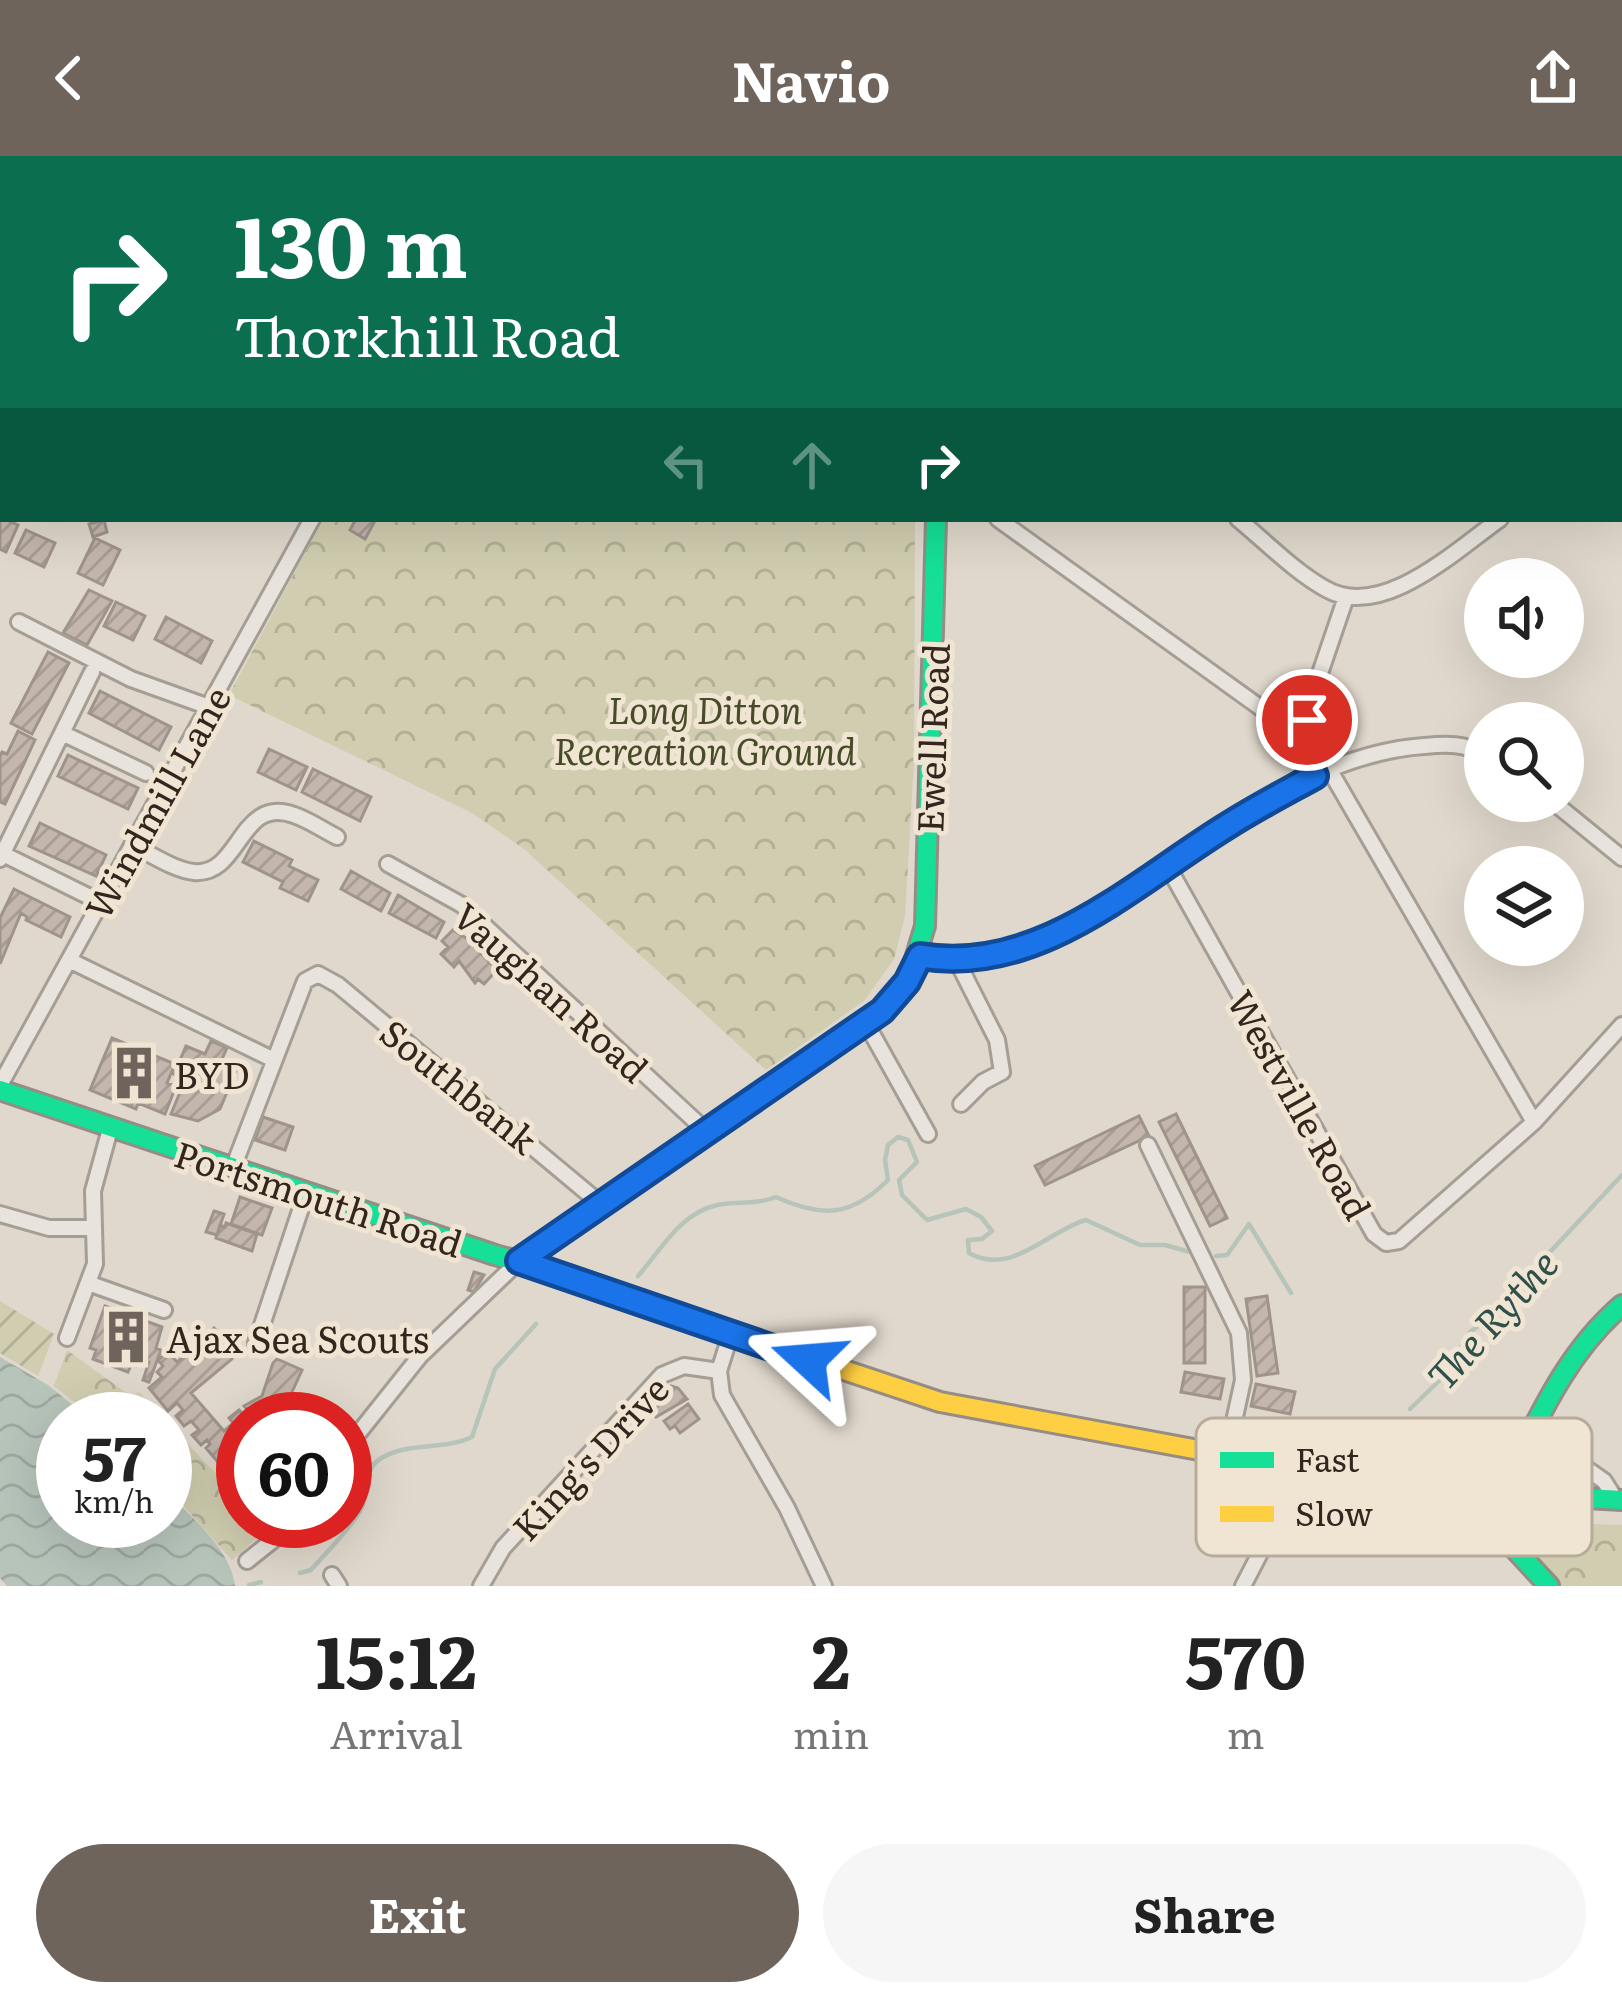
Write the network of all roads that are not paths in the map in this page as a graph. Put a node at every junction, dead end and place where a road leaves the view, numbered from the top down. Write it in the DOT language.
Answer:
graph roads {
  1 [pos="310,522"];
  2 [pos="936,522"];
  3 [pos="1002,522"];
  4 [pos="1242,522"];
  5 [pos="1496,522"];
  6 [pos="1346,597"];
  7 [pos="19,622"];
  8 [pos="92,672"];
  9 [pos="208,707"];
  10 [pos="64,734"];
  11 [pos="1298,738"];
  12 [pos="1464,746"];
  13 [pos="1322,772"];
  14 [pos="146,773"];
  15 [pos="1578,822"];
  16 [pos="337,837"];
  17 [pos="132,845"];
  18 [pos="1,857"];
  19 [pos="1622,858"];
  20 [pos="388,863"];
  21 [pos="1167,865"];
  22 [pos="100,902"];
  23 [pos="920,956"];
  24 [pos="956,959"];
  25 [pos="69,960"];
  26 [pos="866,1023"];
  27 [pos="1622,1025"];
  28 [pos="274,1060"];
  29 [pos="0,1088"];
  30 [pos="961,1104"];
  31 [pos="1534,1122"];
  32 [pos="110,1129"];
  33 [pos="706,1131"];
  34 [pos="928,1134"];
  35 [pos="1148,1145"];
  36 [pos="233,1168"];
  37 [pos="306,1193"];
  38 [pos="602,1205"];
  39 [pos="0,1214"];
  40 [pos="92,1228"];
  41 [pos="519,1261"];
  42 [pos="88,1283"];
  43 [pos="1622,1305"];
  44 [pos="164,1310"];
  45 [pos="731,1333"];
  46 [pos="67,1338"];
  47 [pos="256,1343"];
  48 [pos="719,1371"];
  49 [pos="372,1417"];
  50 [pos="1235,1418"];
  51 [pos="1541,1418"];
  52 [pos="1196,1451"];
  53 [pos="1592,1473"];
  54 [pos="1619,1500"];
  55 [pos="263,1548"];
  56 [pos="1259,1556"];
  57 [pos="1523,1556"];
  58 [pos="247,1561"];
  59 [pos="481,1586"];
  60 [pos="824,1586"];
  61 [pos="1243,1586"];
  62 [pos="1549,1586"];
  1 -- 9 [label="street, Windmill Lane"];
  2 -- 23 [label="main road, Ewell Road"];
  3 -- 11 [label="street"];
  4 -- 6 [label="street"];
  5 -- 6 [label="street"];
  6 -- 11 [label="street"];
  7 -- 9 [label="street"];
  8 -- 10 [label="street"];
  9 -- 17 [label="street, Windmill Lane"];
  10 -- 14 [label="street"];
  10 -- 18 [label="street"];
  11 -- 13 [label="street"];
  12 -- 13 [label="street"];
  13 -- 21 [label="street"];
  13 -- 31 [label="street"];
  15 -- 19 [label="street"];
  16 -- 17 [label="street"];
  17 -- 22 [label="street, Windmill Lane"];
  18 -- 22 [label="street"];
  20 -- 33 [label="street, Vaughan Road"];
  21 -- 24 [label="street"];
  21 -- 31 [label="street, Westville Road"];
  22 -- 25 [label="street, Windmill Lane"];
  23 -- 24 [label="street"];
  23 -- 26 [label="main road"];
  24 -- 30 [label="street"];
  25 -- 28 [label="street"];
  25 -- 29 [label="street, Windmill Lane"];
  26 -- 33 [label="main road"];
  26 -- 34 [label="street"];
  27 -- 31 [label="street, Westville Road"];
  28 -- 36 [label="street"];
  28 -- 38 [label="street, Southbank"];
  29 -- 32 [label="main road, Portsmouth Road"];
  32 -- 36 [label="main road, Portsmouth Road"];
  32 -- 40 [label="street"];
  33 -- 38 [label="main road"];
  35 -- 50 [label="street"];
  36 -- 37 [label="main road, Portsmouth Road"];
  37 -- 41 [label="main road, Portsmouth Road"];
  37 -- 47 [label="street"];
  38 -- 41 [label="main road"];
  39 -- 40 [label="street"];
  40 -- 42 [label="street"];
  41 -- 45 [label="main road, Portsmouth Road"];
  41 -- 49 [label="street"];
  42 -- 44 [label="street"];
  42 -- 46 [label="street"];
  43 -- 51 [label="main road"];
  45 -- 48 [label="street"];
  45 -- 52 [label="main road, Portsmouth Road"];
  48 -- 59 [label="street, King's Drive"];
  48 -- 60 [label="street"];
  53 -- 54 [label="street"];
  55 -- 58 [label="street"];
  56 -- 61 [label="street"];
  57 -- 62 [label="main road"];
}
